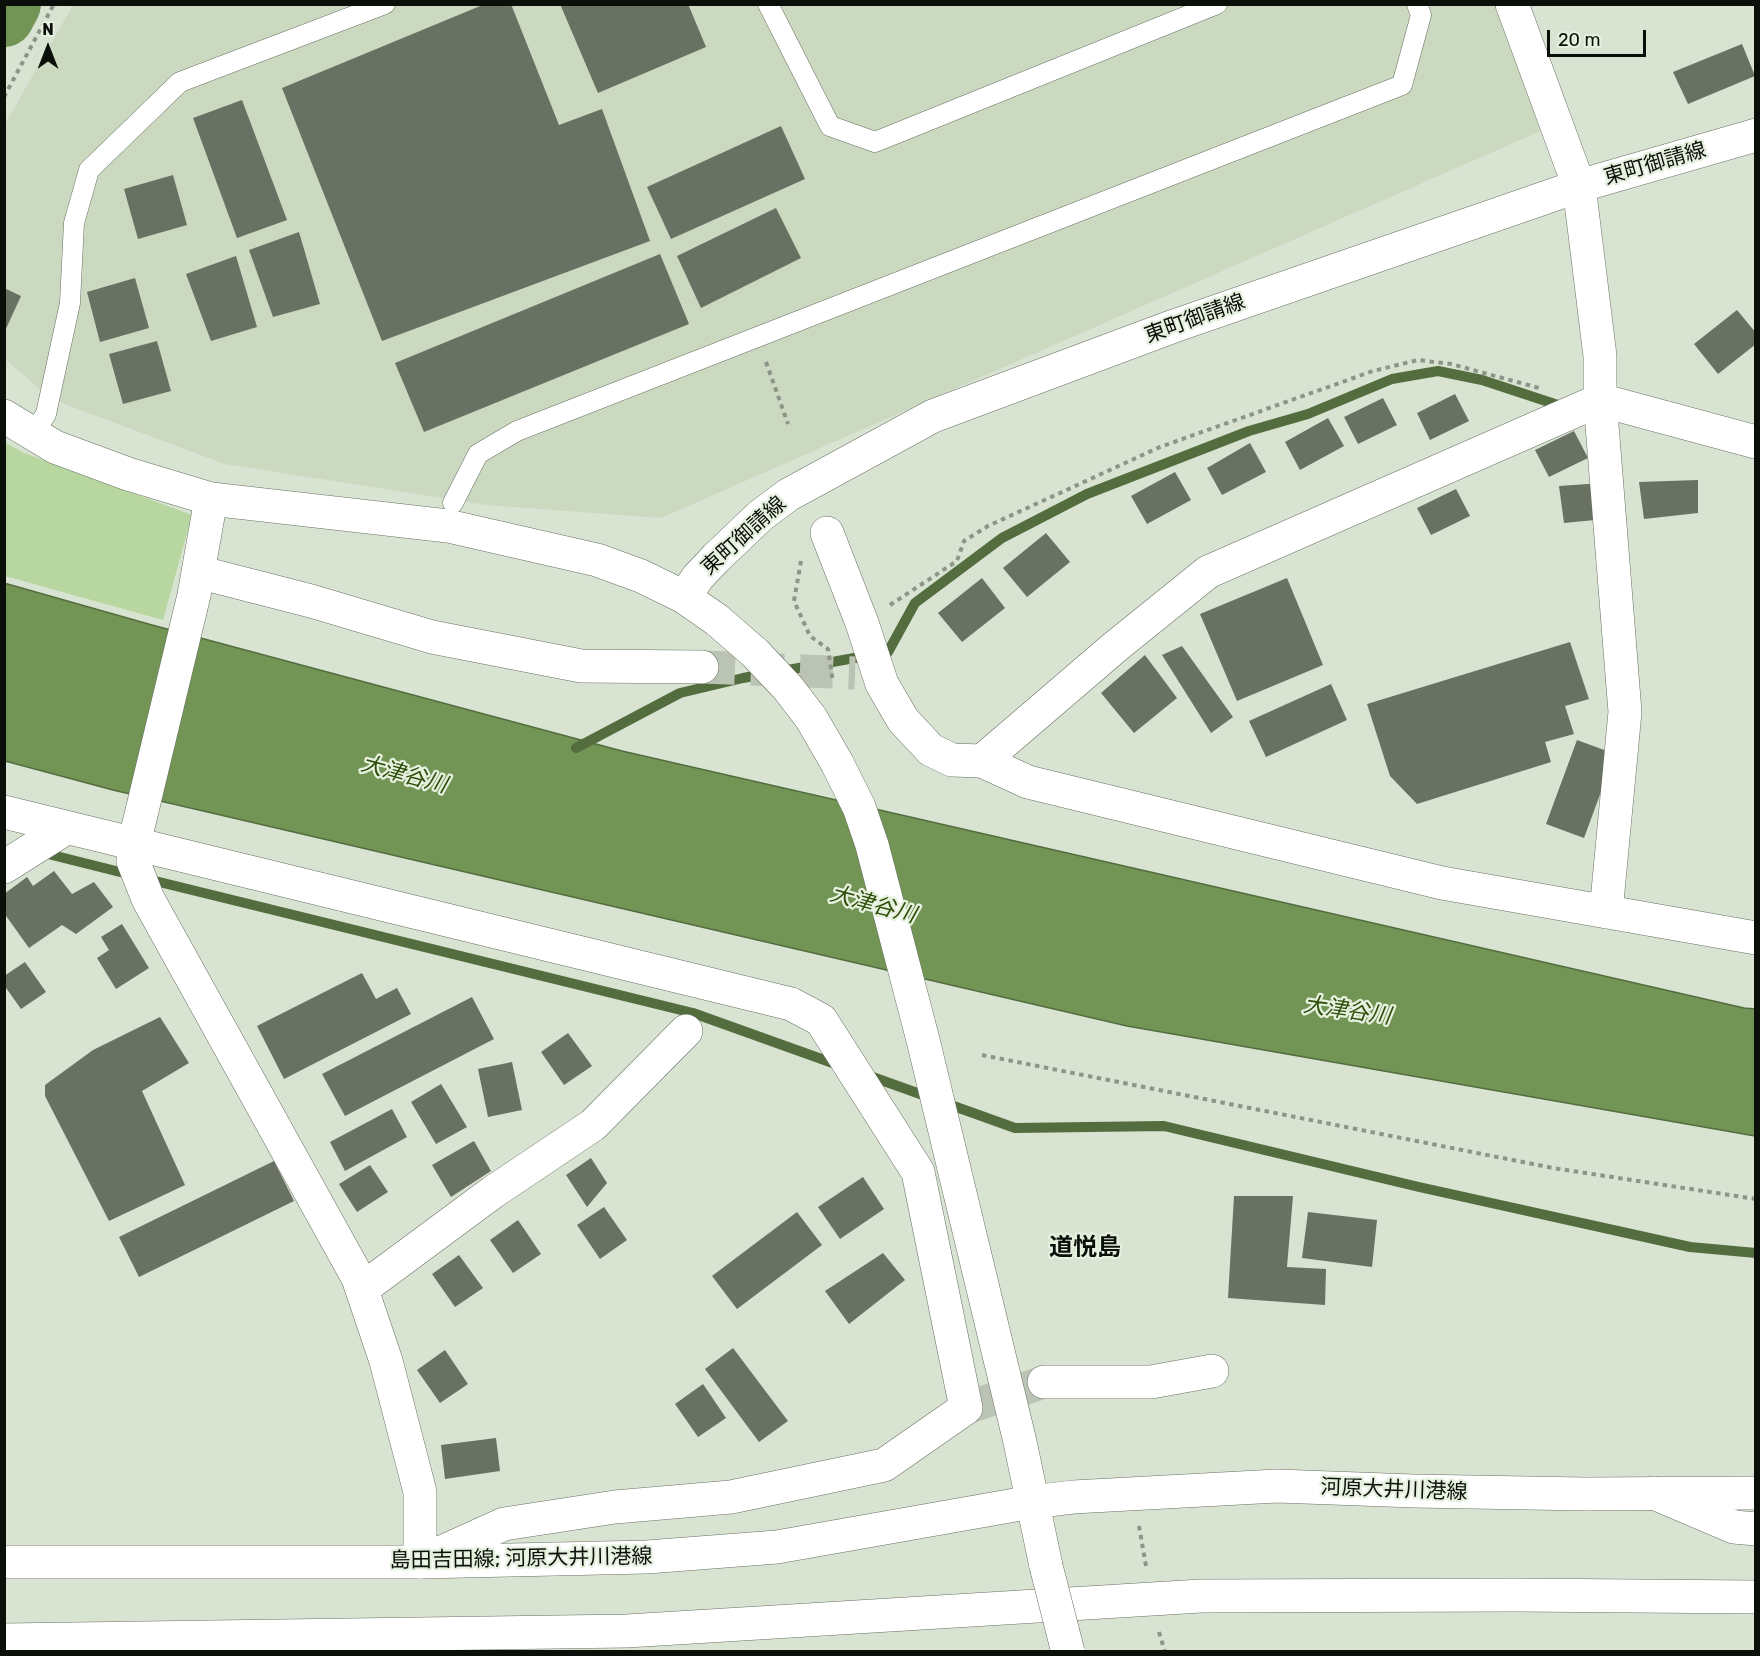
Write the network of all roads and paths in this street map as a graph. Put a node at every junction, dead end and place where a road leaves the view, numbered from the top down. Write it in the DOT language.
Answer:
graph roads {
  1 [pos="54,4"];
  2 [pos="385,4"];
  3 [pos="768,4"];
  4 [pos="1217,4"];
  5 [pos="1417,4"];
  6 [pos="1512,4"];
  7 [pos="4,98"];
  8 [pos="1755,135"];
  9 [pos="1580,186"];
  10 [pos="757,338"];
  11 [pos="1549,390"];
  12 [pos="1600,400"];
  13 [pos="4,416"];
  14 [pos="788,424"];
  15 [pos="33,434"];
  16 [pos="1755,442"];
  17 [pos="211,499"];
  18 [pos="453,504"];
  19 [pos="827,533"];
  20 [pos="196,584"];
  21 [pos="684,597"];
  22 [pos="862,623"];
  23 [pos="702,667"];
  24 [pos="982,761"];
  25 [pos="4,813"];
  26 [pos="66,828"];
  27 [pos="134,844"];
  28 [pos="4,867"];
  29 [pos="1606,912"];
  30 [pos="1755,938"];
  31 [pos="686,1031"];
  32 [pos="982,1055"];
  33 [pos="1755,1199"];
  34 [pos="362,1289"];
  35 [pos="1212,1371"];
  36 [pos="1044,1382"];
  37 [pos="1654,1493"];
  38 [pos="1755,1493"];
  39 [pos="1032,1502"];
  40 [pos="1755,1529"];
  41 [pos="4,1562"];
  42 [pos="420,1562"];
  43 [pos="1755,1597"];
  44 [pos="687,1639"];
  45 [pos="4,1640"];
  46 [pos="1068,1652"];
  1 -- 7 [label="path"];
  2 -- 15 [label="lane"];
  3 -- 4 [label="lane"];
  5 -- 10 [label="lane"];
  6 -- 9 [label="street"];
  8 -- 9 [label="street, 東町御請線"];
  9 -- 12 [label="street"];
  9 -- 21 [label="street, 東町御請線"];
  10 -- 14 [label="path"];
  10 -- 18 [label="lane"];
  11 -- 22 [label="path"];
  12 -- 16 [label="street"];
  12 -- 24 [label="street"];
  12 -- 29 [label="street"];
  13 -- 15 [label="street"];
  15 -- 17 [label="street"];
  17 -- 20 [label="street"];
  17 -- 21 [label="street"];
  19 -- 22 [label="street"];
  20 -- 23 [label="street"];
  20 -- 27 [label="street"];
  21 -- 39 [label="street"];
  22 -- 24 [label="street"];
  24 -- 29 [label="street"];
  25 -- 26 [label="street"];
  26 -- 27 [label="street"];
  26 -- 28 [label="street"];
  27 -- 34 [label="street"];
  27 -- 42 [label="street"];
  29 -- 30 [label="street"];
  31 -- 34 [label="street"];
  32 -- 33 [label="path"];
  34 -- 42 [label="street"];
  35 -- 36 [label="street"];
  37 -- 38 [label="street, 河原大井川港線"];
  37 -- 39 [label="street, 河原大井川港線"];
  37 -- 40 [label="street"];
  39 -- 42 [label="street, 島田吉田線; 河原大井川港線"];
  39 -- 46 [label="street, bridge"];
  41 -- 42 [label="street, 島田吉田線; 河原大井川港線"];
  43 -- 44 [label="street"];
  44 -- 45 [label="street"];
}
